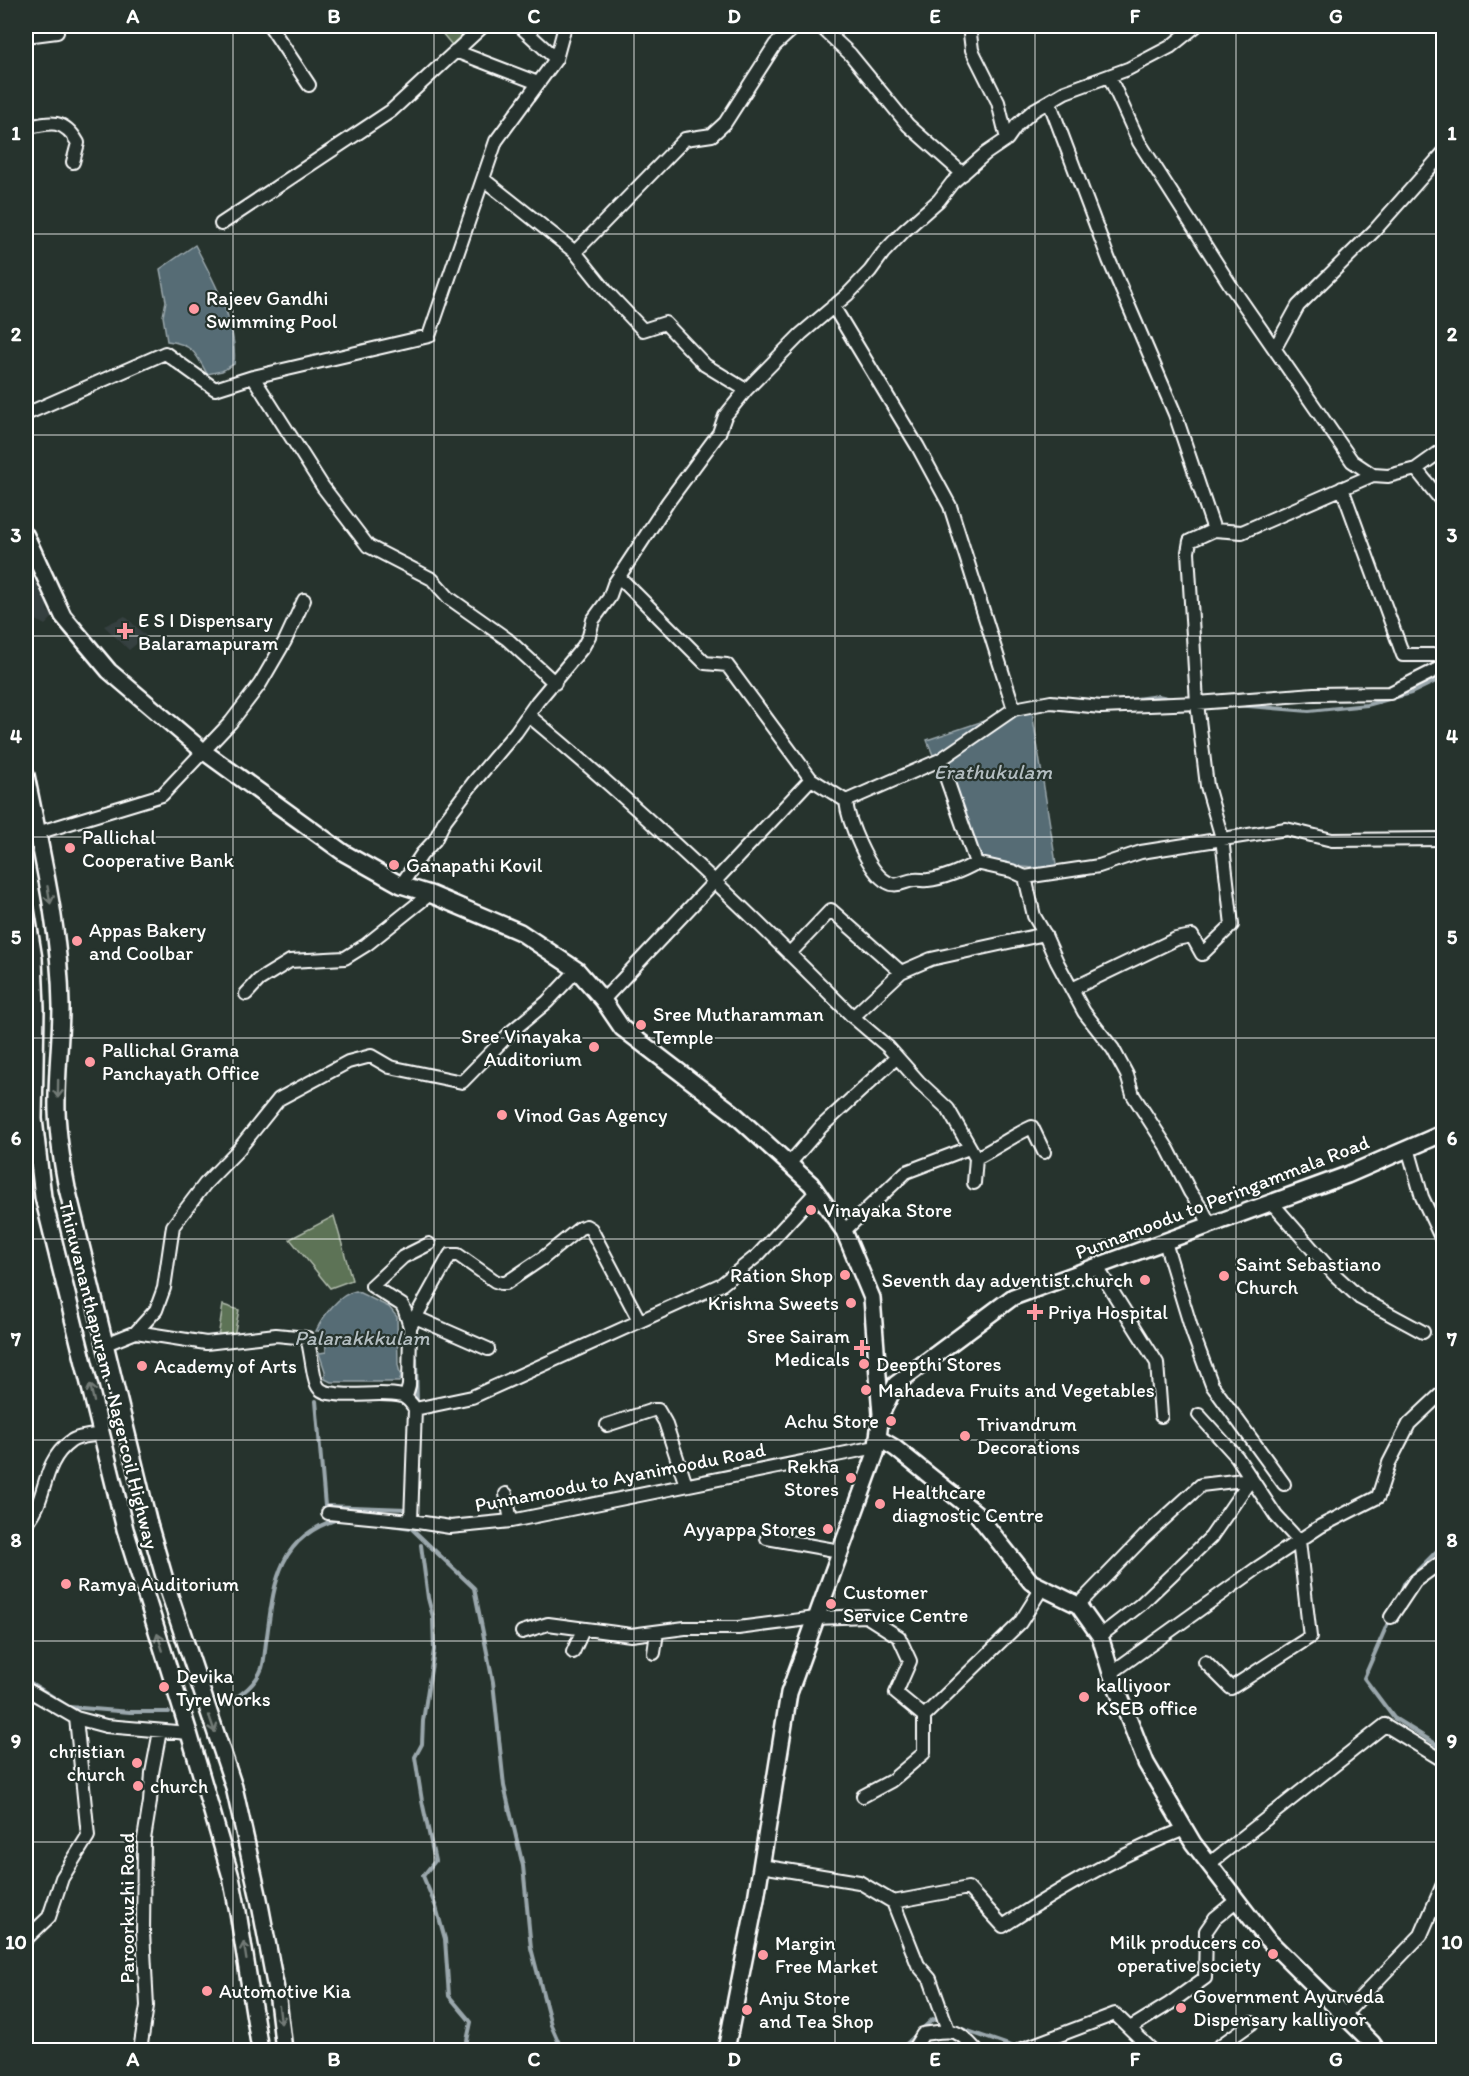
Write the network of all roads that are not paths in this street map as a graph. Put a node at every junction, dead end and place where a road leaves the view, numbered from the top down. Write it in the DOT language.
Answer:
graph roads {
  1 [pos="56,26"];
  2 [pos="270,26"];
  3 [pos="483,26"];
  4 [pos="520,26"];
  5 [pos="565,26"];
  6 [pos="796,26"];
  7 [pos="820,26"];
  8 [pos="969,26"];
  9 [pos="1196,26"];
  10 [pos="26,36"];
  11 [pos="455,51"];
  12 [pos="556,59"];
  13 [pos="1109,76"];
  14 [pos="538,83"];
  15 [pos="309,85"];
  16 [pos="1049,101"];
  17 [pos="26,128"];
  18 [pos="1007,139"];
  19 [pos="1443,152"];
  20 [pos="73,162"];
  21 [pos="963,174"];
  22 [pos="483,179"];
  23 [pos="221,224"];
  24 [pos="575,252"];
  25 [pos="833,306"];
  26 [pos="1275,348"];
  27 [pos="253,377"];
  28 [pos="746,390"];
  29 [pos="26,414"];
  30 [pos="1443,449"];
  31 [pos="1416,469"];
  32 [pos="1373,475"];
  33 [pos="1342,488"];
  34 [pos="1443,504"];
  35 [pos="1214,530"];
  36 [pos="26,536"];
  37 [pos="619,578"];
  38 [pos="304,600"];
  39 [pos="1443,655"];
  40 [pos="1443,666"];
  41 [pos="555,683"];
  42 [pos="1197,703"];
  43 [pos="1014,709"];
  44 [pos="528,715"];
  45 [pos="203,751"];
  46 [pos="940,760"];
  47 [pos="26,776"];
  48 [pos="811,779"];
  49 [pos="846,801"];
  50 [pos="37,833"];
  51 [pos="1222,838"];
  52 [pos="1443,839"];
  53 [pos="976,863"];
  54 [pos="1025,877"];
  55 [pos="713,882"];
  56 [pos="401,885"];
  57 [pos="430,894"];
  58 [pos="26,909"];
  59 [pos="1045,934"];
  60 [pos="789,954"];
  61 [pos="577,970"];
  62 [pos="901,972"];
  63 [pos="1072,988"];
  64 [pos="246,994"];
  65 [pos="603,1000"];
  66 [pos="853,1017"];
  67 [pos="897,1057"];
  68 [pos="1443,1133"];
  69 [pos="1408,1148"];
  70 [pos="1044,1152"];
  71 [pos="973,1153"];
  72 [pos="789,1164"];
  73 [pos="974,1184"];
  74 [pos="816,1192"];
  75 [pos="1272,1203"];
  76 [pos="1210,1225"];
  77 [pos="844,1231"];
  78 [pos="1166,1242"];
  79 [pos="429,1244"];
  80 [pos="1443,1244"];
  81 [pos="1097,1267"];
  82 [pos="639,1320"];
  83 [pos="413,1322"];
  84 [pos="136,1332"];
  85 [pos="1423,1332"];
  86 [pos="106,1344"];
  87 [pos="488,1349"];
  88 [pos="1443,1391"];
  89 [pos="403,1396"];
  90 [pos="418,1408"];
  91 [pos="881,1414"];
  92 [pos="1199,1414"];
  93 [pos="1161,1416"];
  94 [pos="607,1425"];
  95 [pos="101,1434"];
  96 [pos="877,1442"];
  97 [pos="1251,1479"];
  98 [pos="1284,1484"];
  99 [pos="687,1485"];
  100 [pos="506,1494"];
  101 [pos="328,1512"];
  102 [pos="411,1521"];
  103 [pos="511,1521"];
  104 [pos="26,1523"];
  105 [pos="767,1538"];
  106 [pos="1299,1541"];
  107 [pos="840,1551"];
  108 [pos="1443,1560"];
  109 [pos="1042,1588"];
  110 [pos="1078,1605"];
  111 [pos="1391,1617"];
  112 [pos="816,1618"];
  113 [pos="583,1630"];
  114 [pos="522,1632"];
  115 [pos="657,1632"];
  116 [pos="1100,1636"];
  117 [pos="573,1652"];
  118 [pos="654,1653"];
  119 [pos="1205,1662"];
  120 [pos="1111,1673"];
  121 [pos="26,1689"];
  122 [pos="924,1716"];
  123 [pos="76,1718"];
  124 [pos="160,1731"];
  125 [pos="189,1733"];
  126 [pos="1443,1761"];
  127 [pos="862,1796"];
  128 [pos="1185,1829"];
  129 [pos="1209,1864"];
  130 [pos="761,1866"];
  131 [pos="1443,1882"];
  132 [pos="1237,1900"];
  133 [pos="893,1902"];
  134 [pos="26,1939"];
  135 [pos="1344,2015"];
  136 [pos="1252,2023"];
  137 [pos="1130,2028"];
  138 [pos="947,2030"];
  139 [pos="140,2050"];
  140 [pos="260,2050"];
  141 [pos="284,2050"];
  142 [pos="726,2050"];
  143 [pos="913,2050"];
  144 [pos="976,2050"];
  145 [pos="1021,2050"];
  146 [pos="1152,2050"];
  147 [pos="1214,2050"];
  148 [pos="1377,2050"];
  1 -- 10 [label="street"];
  2 -- 15 [label="street"];
  3 -- 11 [label="street"];
  4 -- 12 [label="street"];
  5 -- 12 [label="street"];
  6 -- 24 [label="street"];
  7 -- 21 [label="street"];
  8 -- 18 [label="street"];
  9 -- 13 [label="street"];
  11 -- 14 [label="street"];
  11 -- 23 [label="street"];
  12 -- 14 [label="street"];
  13 -- 16 [label="street"];
  13 -- 26 [label="street"];
  14 -- 22 [label="street"];
  16 -- 18 [label="street"];
  16 -- 35 [label="street"];
  17 -- 20 [label="street"];
  18 -- 21 [label="street"];
  19 -- 26 [label="street"];
  21 -- 25 [label="street"];
  22 -- 24 [label="street"];
  22 -- 27 [label="street"];
  24 -- 28 [label="street"];
  25 -- 28 [label="street"];
  25 -- 43 [label="street"];
  26 -- 32 [label="street"];
  27 -- 29 [label="street"];
  27 -- 41 [label="street"];
  28 -- 37 [label="street"];
  30 -- 31 [label="street"];
  31 -- 32 [label="street"];
  31 -- 34 [label="street"];
  32 -- 33 [label="street"];
  33 -- 35 [label="street"];
  33 -- 39 [label="street"];
  35 -- 42 [label="street"];
  36 -- 45 [label="main road"];
  37 -- 41 [label="street"];
  37 -- 48 [label="street"];
  38 -- 45 [label="street"];
  40 -- 42 [label="street"];
  41 -- 44 [label="street"];
  42 -- 43 [label="street"];
  42 -- 51 [label="street"];
  43 -- 46 [label="street"];
  44 -- 55 [label="street"];
  44 -- 56 [label="street"];
  45 -- 50 [label="street"];
  45 -- 56 [label="main road"];
  46 -- 49 [label="street"];
  46 -- 53 [label="street"];
  47 -- 50 [label="main road, Thiruvananthapuram - Nagercoil Highway"];
  48 -- 49 [label="street"];
  48 -- 55 [label="street"];
  49 -- 53 [label="street"];
  50 -- 86 [label="main road, Thiruvananthapuram - Nagercoil Highway, one-way"];
  51 -- 52 [label="street"];
  51 -- 54 [label="street"];
  51 -- 63 [label="street"];
  53 -- 54 [label="street"];
  54 -- 59 [label="street"];
  55 -- 60 [label="street"];
  55 -- 65 [label="street"];
  56 -- 57 [label="main road"];
  57 -- 61 [label="main road"];
  57 -- 64 [label="street"];
  95 -- 58 [label="main road, Thiruvananthapuram - Nagercoil Highway, one-way"];
  59 -- 62 [label="street"];
  59 -- 63 [label="street"];
  60 -- 62 [label="street"];
  60 -- 66 [label="street"];
  61 -- 65 [label="main road"];
  61 -- 84 [label="street"];
  62 -- 66 [label="street"];
  63 -- 76 [label="street"];
  65 -- 72 [label="main road"];
  66 -- 67 [label="street"];
  67 -- 71 [label="street"];
  67 -- 72 [label="street"];
  68 -- 69 [label="main road, Punnamoodu to Peringammala Road"];
  69 -- 75 [label="main road, Punnamoodu to Peringammala Road"];
  69 -- 80 [label="street"];
  70 -- 71 [label="street"];
  71 -- 73 [label="street"];
  71 -- 77 [label="street"];
  72 -- 74 [label="main road"];
  74 -- 77 [label="main road"];
  74 -- 82 [label="street"];
  75 -- 76 [label="main road, Punnamoodu to Peringammala Road"];
  75 -- 85 [label="street"];
  76 -- 78 [label="main road, Punnamoodu to Peringammala Road"];
  77 -- 91 [label="main road"];
  78 -- 81 [label="main road, Punnamoodu to Peringammala Road"];
  78 -- 98 [label="street"];
  79 -- 83 [label="street"];
  81 -- 91 [label="main road, Punnamoodu to Peringammala Road"];
  81 -- 93 [label="street"];
  82 -- 83 [label="street"];
  82 -- 90 [label="street"];
  83 -- 87 [label="street"];
  83 -- 89 [label="street"];
  84 -- 86 [label="street"];
  84 -- 89 [label="street"];
  86 -- 141 [label="main road, Thiruvananthapuram - Nagercoil Highway, one-way"];
  88 -- 106 [label="street"];
  89 -- 90 [label="street"];
  90 -- 102 [label="street"];
  91 -- 96 [label="main road"];
  92 -- 97 [label="street"];
  94 -- 99 [label="street"];
  95 -- 104 [label="street"];
  125 -- 95 [label="main road, Thiruvananthapuram - Nagercoil Highway, one-way"];
  96 -- 99 [label="street, Punnamoodu to Ayanimoodu Road"];
  96 -- 107 [label="main road"];
  96 -- 109 [label="main road"];
  97 -- 106 [label="street"];
  97 -- 110 [label="street"];
  97 -- 116 [label="street"];
  99 -- 103 [label="street, Punnamoodu to Ayanimoodu Road"];
  100 -- 103 [label="street"];
  101 -- 102 [label="street, Punnamoodu to Ayanimoodu Road"];
  102 -- 103 [label="street, Punnamoodu to Ayanimoodu Road"];
  105 -- 107 [label="street"];
  106 -- 119 [label="street"];
  106 -- 120 [label="street"];
  107 -- 112 [label="main road"];
  108 -- 111 [label="street"];
  109 -- 110 [label="main road"];
  109 -- 122 [label="street"];
  110 -- 116 [label="main road"];
  112 -- 115 [label="street"];
  112 -- 122 [label="street"];
  112 -- 130 [label="main road"];
  113 -- 114 [label="street"];
  113 -- 115 [label="street"];
  113 -- 117 [label="street"];
  115 -- 118 [label="street"];
  116 -- 120 [label="main road"];
  120 -- 128 [label="main road"];
  121 -- 123 [label="street"];
  122 -- 127 [label="street"];
  123 -- 124 [label="street"];
  123 -- 134 [label="street"];
  124 -- 125 [label="street"];
  124 -- 139 [label="street, Paroorkuzhi Road"];
  140 -- 125 [label="main road, Thiruvananthapuram - Nagercoil Highway, one-way"];
  126 -- 129 [label="street"];
  128 -- 129 [label="main road"];
  128 -- 133 [label="street"];
  129 -- 132 [label="main road"];
  130 -- 133 [label="street"];
  130 -- 142 [label="main road"];
  131 -- 135 [label="street"];
  132 -- 135 [label="main road"];
  132 -- 137 [label="street"];
  133 -- 138 [label="street"];
  135 -- 148 [label="main road"];
  136 -- 147 [label="street"];
  137 -- 145 [label="street"];
  137 -- 146 [label="street"];
  138 -- 143 [label="street"];
  138 -- 144 [label="street"];
}
